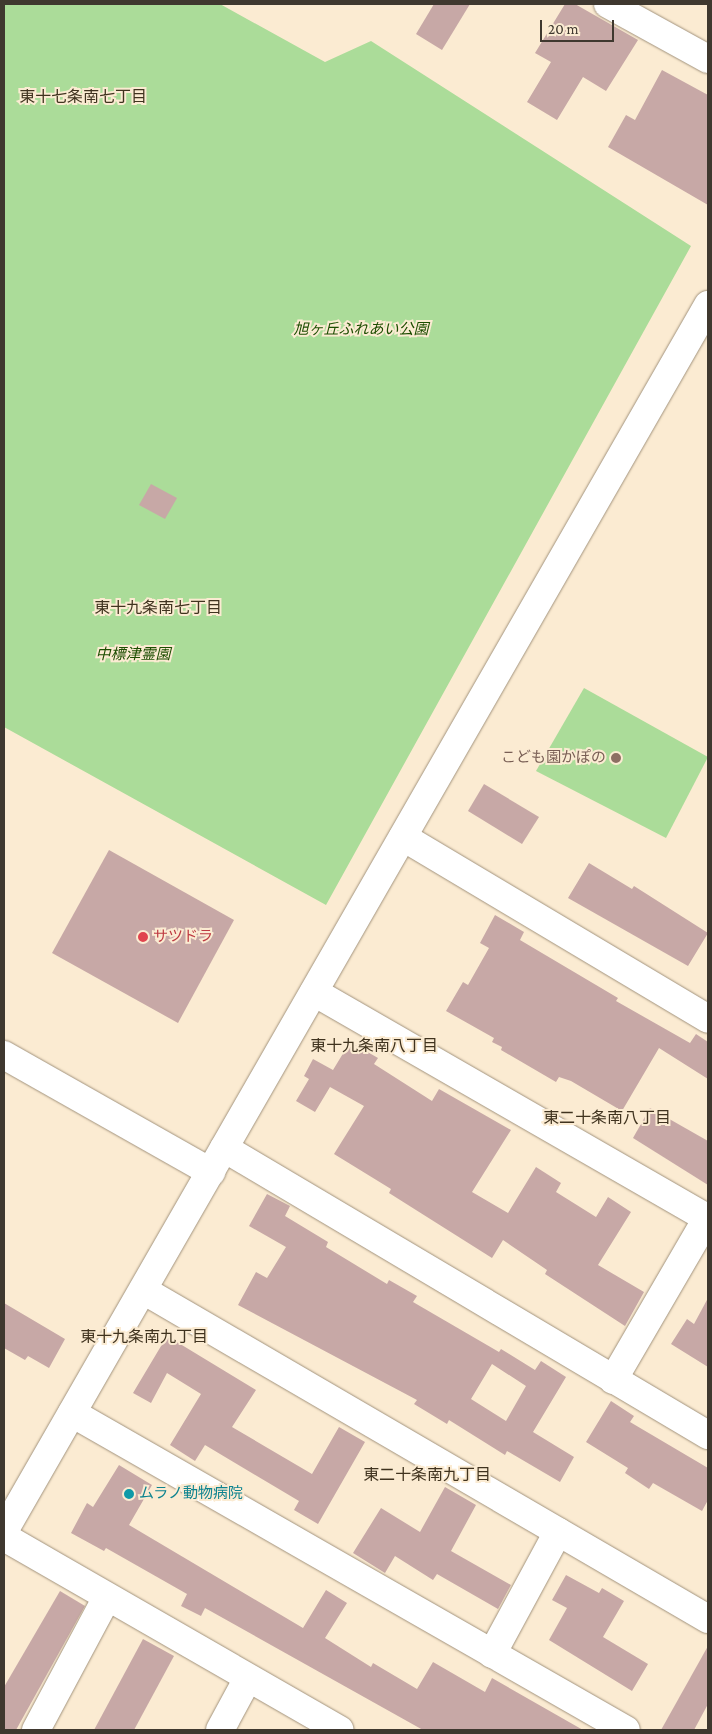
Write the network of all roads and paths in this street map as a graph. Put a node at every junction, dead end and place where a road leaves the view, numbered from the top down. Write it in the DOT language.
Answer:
graph roads {
  1 [pos="608,4"];
  2 [pos="708,59"];
  3 [pos="708,305"];
  4 [pos="403,837"];
  5 [pos="314,992"];
  6 [pos="708,1019"];
  7 [pos="4,1055"];
  8 [pos="224,1148"];
  9 [pos="211,1172"];
  10 [pos="708,1218"];
  11 [pos="143,1290"];
  12 [pos="613,1380"];
  13 [pos="72,1413"];
  14 [pos="708,1435"];
  15 [pos="4,1531"];
  16 [pos="558,1532"];
  17 [pos="4,1537"];
  18 [pos="107,1597"];
  19 [pos="708,1619"];
  20 [pos="492,1654"];
  21 [pos="248,1678"];
  22 [pos="36,1730"];
  23 [pos="220,1730"];
  24 [pos="339,1730"];
  25 [pos="626,1730"];
  1 -- 2 [label="street"];
  3 -- 4 [label="street"];
  4 -- 5 [label="street"];
  4 -- 6 [label="street"];
  5 -- 8 [label="street"];
  5 -- 10 [label="street"];
  7 -- 9 [label="street"];
  8 -- 9 [label="street"];
  8 -- 12 [label="street"];
  9 -- 11 [label="street"];
  10 -- 12 [label="street"];
  11 -- 13 [label="street"];
  11 -- 16 [label="street"];
  12 -- 14 [label="street"];
  13 -- 15 [label="street"];
  13 -- 20 [label="street"];
  16 -- 19 [label="street"];
  16 -- 20 [label="street"];
  17 -- 18 [label="street"];
  18 -- 21 [label="street"];
  18 -- 22 [label="street"];
  20 -- 25 [label="street"];
  21 -- 23 [label="street"];
  21 -- 24 [label="street"];
}
